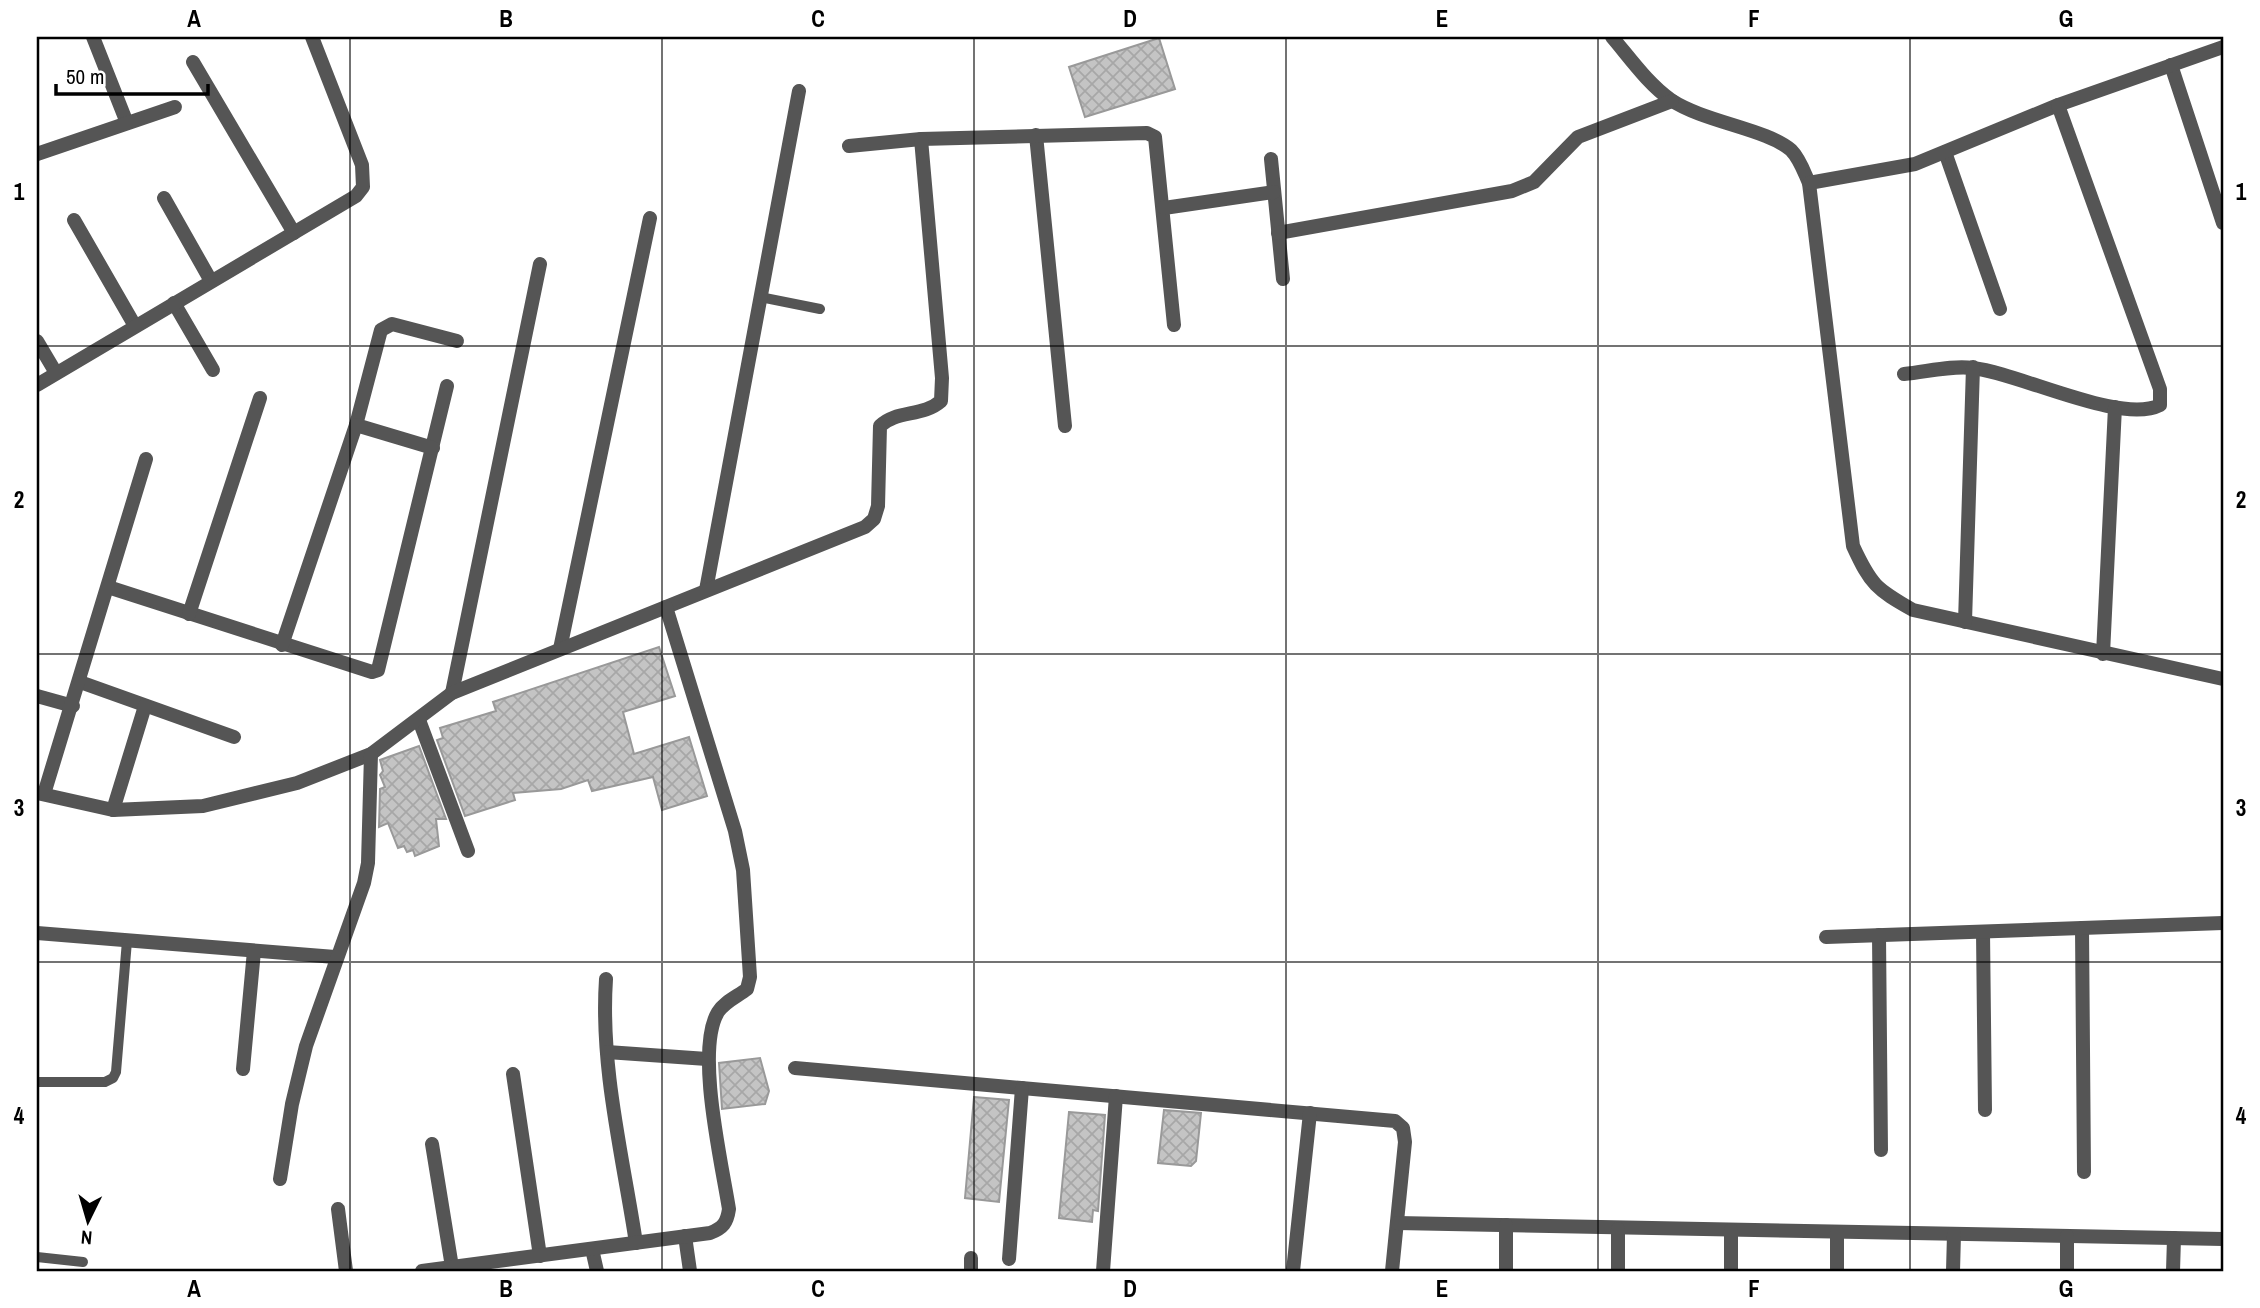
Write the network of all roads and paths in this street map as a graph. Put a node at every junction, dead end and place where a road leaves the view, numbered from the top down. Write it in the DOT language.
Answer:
graph roads {
  1 [pos="93,37"];
  2 [pos="312,37"];
  3 [pos="1612,37"];
  4 [pos="2223,47"];
  5 [pos="193,62"];
  6 [pos="2171,65"];
  7 [pos="799,91"];
  8 [pos="1672,101"];
  9 [pos="2058,106"];
  10 [pos="174,107"];
  11 [pos="127,123"];
  12 [pos="1036,135"];
  13 [pos="921,139"];
  14 [pos="849,146"];
  15 [pos="1945,152"];
  16 [pos="37,154"];
  17 [pos="1271,159"];
  18 [pos="1808,183"];
  19 [pos="1274,192"];
  20 [pos="164,198"];
  21 [pos="1164,208"];
  22 [pos="650,218"];
  23 [pos="74,220"];
  24 [pos="2223,223"];
  25 [pos="294,233"];
  26 [pos="1278,233"];
  27 [pos="540,264"];
  28 [pos="1283,279"];
  29 [pos="211,281"];
  30 [pos="760,297"];
  31 [pos="174,303"];
  32 [pos="820,309"];
  33 [pos="2000,309"];
  34 [pos="1174,325"];
  35 [pos="135,326"];
  36 [pos="37,341"];
  37 [pos="457,341"];
  38 [pos="1973,368"];
  39 [pos="213,370"];
  40 [pos="56,373"];
  41 [pos="1904,374"];
  42 [pos="37,384"];
  43 [pos="447,386"];
  44 [pos="260,398"];
  45 [pos="2115,407"];
  46 [pos="356,425"];
  47 [pos="1065,426"];
  48 [pos="433,448"];
  49 [pos="146,459"];
  50 [pos="108,587"];
  51 [pos="706,590"];
  52 [pos="666,607"];
  53 [pos="189,614"];
  54 [pos="1965,622"];
  55 [pos="282,645"];
  56 [pos="560,649"];
  57 [pos="2104,654"];
  58 [pos="2223,680"];
  59 [pos="80,682"];
  60 [pos="452,693"];
  61 [pos="37,696"];
  62 [pos="73,706"];
  63 [pos="145,706"];
  64 [pos="419,720"];
  65 [pos="233,737"];
  66 [pos="372,754"];
  67 [pos="41,794"];
  68 [pos="113,810"];
  69 [pos="468,851"];
  70 [pos="2223,923"];
  71 [pos="2082,928"];
  72 [pos="1983,932"];
  73 [pos="37,933"];
  74 [pos="1879,935"];
  75 [pos="1826,937"];
  76 [pos="127,941"];
  77 [pos="254,951"];
  78 [pos="335,957"];
  79 [pos="606,979"];
  80 [pos="607,1052"];
  81 [pos="707,1059"];
  82 [pos="795,1068"];
  83 [pos="243,1069"];
  84 [pos="513,1074"];
  85 [pos="37,1082"];
  86 [pos="1022,1088"];
  87 [pos="1116,1096"];
  88 [pos="1985,1110"];
  89 [pos="1310,1113"];
  90 [pos="432,1144"];
  91 [pos="1881,1150"];
  92 [pos="2084,1172"];
  93 [pos="280,1179"];
  94 [pos="338,1209"];
  95 [pos="1397,1223"];
  96 [pos="1506,1226"];
  97 [pos="1618,1229"];
  98 [pos="1731,1230"];
  99 [pos="1837,1232"];
  100 [pos="1954,1234"];
  101 [pos="2067,1236"];
  102 [pos="685,1237"];
  103 [pos="2174,1238"];
  104 [pos="2223,1239"];
  105 [pos="636,1243"];
  106 [pos="593,1249"];
  107 [pos="540,1256"];
  108 [pos="37,1257"];
  109 [pos="1009,1259"];
  110 [pos="83,1262"];
  111 [pos="452,1267"];
  112 [pos="346,1271"];
  113 [pos="422,1271"];
  114 [pos="597,1271"];
  115 [pos="690,1271"];
  116 [pos="1103,1271"];
  117 [pos="1293,1271"];
  118 [pos="1392,1271"];
  119 [pos="1506,1271"];
  120 [pos="1618,1271"];
  121 [pos="1731,1271"];
  122 [pos="1837,1271"];
  123 [pos="1953,1271"];
  124 [pos="2067,1271"];
  125 [pos="2174,1271"];
  1 -- 11 [label="street"];
  2 -- 25 [label="street"];
  3 -- 8 [label="street"];
  4 -- 6 [label="street"];
  5 -- 25 [label="street"];
  6 -- 9 [label="street"];
  6 -- 24 [label="street"];
  7 -- 30 [label="street"];
  8 -- 18 [label="street"];
  8 -- 26 [label="street"];
  9 -- 15 [label="street"];
  9 -- 45 [label="street"];
  10 -- 11 [label="street"];
  11 -- 16 [label="street"];
  12 -- 13 [label="street"];
  12 -- 21 [label="street"];
  12 -- 47 [label="street"];
  13 -- 14 [label="street"];
  13 -- 51 [label="street"];
  15 -- 18 [label="street"];
  15 -- 33 [label="street"];
  17 -- 19 [label="street"];
  18 -- 54 [label="street"];
  19 -- 21 [label="street"];
  19 -- 26 [label="street"];
  20 -- 29 [label="street"];
  21 -- 34 [label="street"];
  22 -- 56 [label="street"];
  23 -- 35 [label="street"];
  25 -- 29 [label="street"];
  26 -- 28 [label="street"];
  27 -- 60 [label="street"];
  29 -- 31 [label="street"];
  30 -- 32 [label="lane"];
  30 -- 51 [label="street"];
  31 -- 35 [label="street"];
  31 -- 39 [label="street"];
  35 -- 40 [label="street"];
  36 -- 40 [label="street"];
  37 -- 46 [label="street"];
  38 -- 41 [label="street"];
  38 -- 45 [label="street"];
  38 -- 54 [label="street"];
  40 -- 42 [label="street"];
  43 -- 48 [label="street"];
  44 -- 53 [label="street"];
  45 -- 57 [label="street"];
  46 -- 48 [label="street"];
  46 -- 55 [label="street"];
  48 -- 55 [label="street"];
  49 -- 50 [label="street"];
  50 -- 53 [label="street"];
  50 -- 59 [label="street"];
  51 -- 52 [label="street"];
  52 -- 56 [label="street"];
  52 -- 81 [label="street"];
  53 -- 55 [label="street"];
  54 -- 57 [label="street"];
  56 -- 60 [label="street"];
  57 -- 58 [label="street"];
  59 -- 62 [label="street"];
  59 -- 63 [label="street"];
  60 -- 64 [label="street"];
  61 -- 62 [label="street"];
  62 -- 67 [label="street"];
  63 -- 65 [label="street"];
  63 -- 68 [label="street"];
  64 -- 66 [label="street"];
  64 -- 69 [label="street"];
  66 -- 68 [label="street"];
  66 -- 78 [label="street"];
  67 -- 68 [label="street"];
  70 -- 71 [label="street"];
  71 -- 72 [label="street"];
  71 -- 92 [label="street"];
  72 -- 74 [label="street"];
  72 -- 88 [label="street"];
  73 -- 76 [label="street"];
  74 -- 75 [label="street"];
  74 -- 91 [label="street"];
  76 -- 77 [label="street"];
  76 -- 85 [label="lane"];
  77 -- 78 [label="street"];
  77 -- 83 [label="street"];
  78 -- 93 [label="street"];
  79 -- 80 [label="street"];
  80 -- 81 [label="street"];
  80 -- 105 [label="street"];
  81 -- 102 [label="street"];
  82 -- 86 [label="street"];
  84 -- 107 [label="street"];
  86 -- 87 [label="street"];
  86 -- 109 [label="street"];
  87 -- 89 [label="street"];
  87 -- 116 [label="street"];
  89 -- 95 [label="street"];
  89 -- 117 [label="street"];
  90 -- 111 [label="street"];
  94 -- 112 [label="street"];
  95 -- 96 [label="street"];
  95 -- 118 [label="street"];
  96 -- 97 [label="street"];
  96 -- 119 [label="street"];
  97 -- 98 [label="street"];
  97 -- 120 [label="street"];
  98 -- 99 [label="street"];
  98 -- 121 [label="street"];
  99 -- 100 [label="street"];
  99 -- 122 [label="street"];
  100 -- 101 [label="street"];
  100 -- 123 [label="street"];
  101 -- 103 [label="street"];
  101 -- 124 [label="street"];
  102 -- 105 [label="street"];
  102 -- 115 [label="street"];
  103 -- 104 [label="street"];
  103 -- 125 [label="street"];
  105 -- 106 [label="street"];
  106 -- 107 [label="street"];
  106 -- 114 [label="street"];
  107 -- 111 [label="street"];
  108 -- 110 [label="lane"];
  111 -- 113 [label="street"];
}
